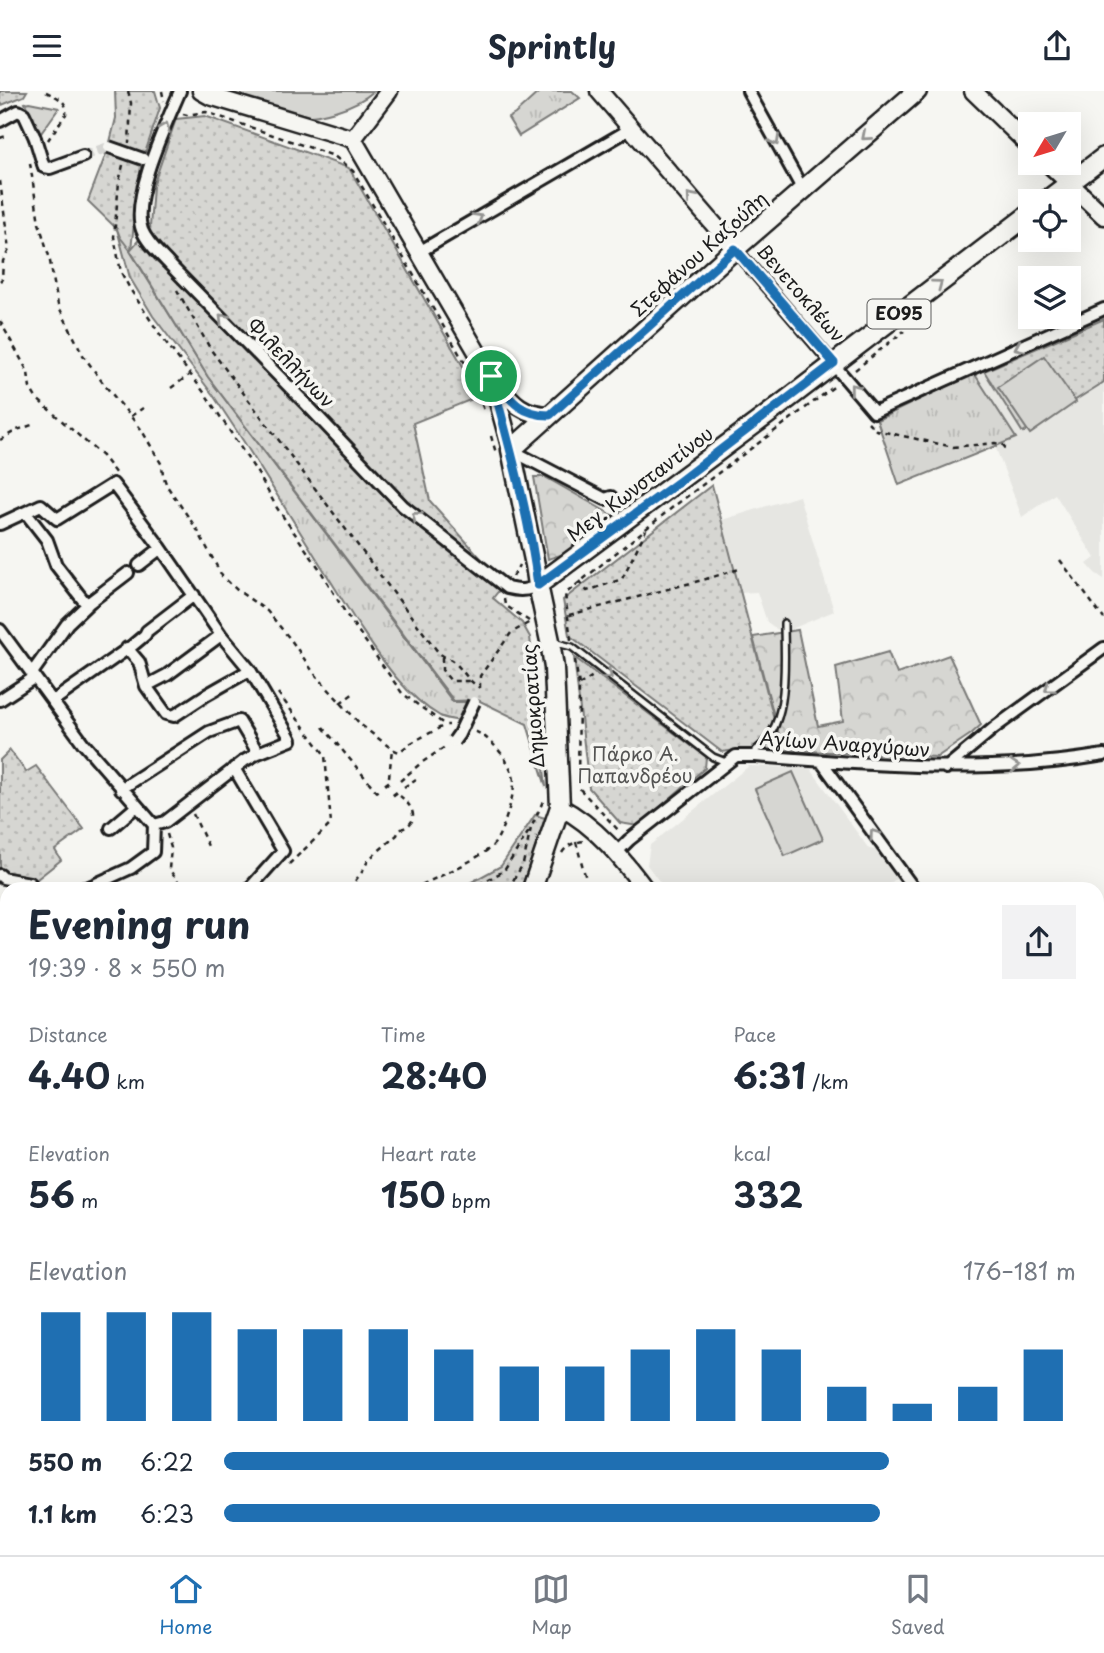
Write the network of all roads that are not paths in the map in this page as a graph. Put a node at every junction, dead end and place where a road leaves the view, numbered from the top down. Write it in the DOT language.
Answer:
graph roads {
  1 [pos="180,91"];
  2 [pos="201,91"];
  3 [pos="389,91"];
  4 [pos="599,91"];
  5 [pos="748,91"];
  6 [pos="917,91"];
  7 [pos="973,91"];
  8 [pos="0,121"];
  9 [pos="632,128"];
  10 [pos="1018,134"];
  11 [pos="353,139"];
  12 [pos="108,146"];
  13 [pos="83,156"];
  14 [pos="1104,156"];
  15 [pos="147,160"];
  16 [pos="1061,175"];
  17 [pos="1069,183"];
  18 [pos="1061,189"];
  19 [pos="803,190"];
  20 [pos="1104,216"];
  21 [pos="1018,223"];
  22 [pos="735,249"];
  23 [pos="419,252"];
  24 [pos="1104,309"];
  25 [pos="834,363"];
  26 [pos="491,376"];
  27 [pos="550,415"];
  28 [pos="505,457"];
  29 [pos="611,498"];
  30 [pos="26,513"];
  31 [pos="0,524"];
  32 [pos="161,548"];
  33 [pos="139,565"];
  34 [pos="128,573"];
  35 [pos="538,585"];
  36 [pos="194,595"];
  37 [pos="87,605"];
  38 [pos="784,623"];
  39 [pos="0,630"];
  40 [pos="221,635"];
  41 [pos="550,641"];
  42 [pos="127,647"];
  43 [pos="1104,648"];
  44 [pos="250,670"];
  45 [pos="33,675"];
  46 [pos="146,686"];
  47 [pos="0,700"];
  48 [pos="53,701"];
  49 [pos="474,702"];
  50 [pos="454,741"];
  51 [pos="258,753"];
  52 [pos="1104,755"];
  53 [pos="757,756"];
  54 [pos="821,761"];
  55 [pos="726,762"];
  56 [pos="949,766"];
  57 [pos="234,768"];
  58 [pos="121,789"];
  59 [pos="137,806"];
  60 [pos="560,807"];
  61 [pos="159,824"];
  62 [pos="111,828"];
  63 [pos="617,852"];
  64 [pos="0,875"];
  65 [pos="25,882"];
  66 [pos="101,882"];
  67 [pos="255,882"];
  68 [pos="535,882"];
  69 [pos="640,882"];
  70 [pos="909,882"];
  15 -- 1 [label="street, Φιλελλήνων, one-way"];
  2 -- 11 [label="street"];
  3 -- 11 [label="street"];
  4 -- 9 [label="street, Βενετοκλέων"];
  5 -- 19 [label="street, one-way"];
  6 -- 19 [label="main road, Στεφάνου Καζούλη, one-way"];
  7 -- 10 [label="street"];
  8 -- 13 [label="street, bridge"];
  22 -- 9 [label="street, Βενετοκλέων, one-way"];
  23 -- 9 [label="street, one-way"];
  11 -- 23 [label="street, Δημοκρατίας"];
  12 -- 15 [label="street, bridge"];
  14 -- 17 [label="main road"];
  35 -- 15 [label="street, Φιλελλήνων, one-way"];
  16 -- 17 [label="street"];
  17 -- 18 [label="main road"];
  17 -- 20 [label="street"];
  19 -- 22 [label="main road, Στεφάνου Καζούλη"];
  25 -- 21 [label="main road, ΕΟ95, one-way"];
  22 -- 25 [label="street, Βενετοκλέων"];
  22 -- 27 [label="main road, Στεφάνου Καζούλη"];
  23 -- 26 [label="street, Δημοκρατίας"];
  24 -- 25 [label="street, Βενετοκλέων, one-way"];
  25 -- 35 [label="main road, Μεγ. Κωνσταντίνου / ΕΟ95"];
  26 -- 27 [label="street"];
  26 -- 28 [label="street, Δημοκρατίας"];
  27 -- 28 [label="main road, Στεφάνου Καζούλη"];
  28 -- 29 [label="street"];
  28 -- 35 [label="main road, Δημοκρατίας"];
  30 -- 31 [label="street"];
  30 -- 32 [label="street"];
  30 -- 37 [label="street"];
  32 -- 33 [label="street"];
  32 -- 36 [label="street"];
  34 -- 37 [label="street"];
  35 -- 41 [label="main road, Δημοκρατίας"];
  36 -- 40 [label="street"];
  36 -- 42 [label="street"];
  37 -- 45 [label="street"];
  38 -- 53 [label="lane"];
  39 -- 45 [label="street"];
  40 -- 44 [label="street"];
  40 -- 46 [label="street"];
  41 -- 55 [label="lane, one-way"];
  41 -- 60 [label="main road, Δημοκρατίας"];
  42 -- 46 [label="street"];
  42 -- 48 [label="street"];
  43 -- 56 [label="street, one-way"];
  44 -- 46 [label="street"];
  44 -- 51 [label="street"];
  45 -- 47 [label="street"];
  45 -- 48 [label="street"];
  48 -- 58 [label="street"];
  49 -- 50 [label="street, bridge"];
  51 -- 57 [label="street"];
  51 -- 58 [label="street"];
  56 -- 52 [label="street, Αγίων Αναργύρων, one-way"];
  53 -- 54 [label="street, Αγίων Αναργύρων"];
  53 -- 55 [label="street, Αγίων Αναργύρων"];
  54 -- 56 [label="street, Αγίων Αναργύρων"];
  70 -- 54 [label="street, one-way"];
  55 -- 63 [label="street, Αγίων Αναργύρων"];
  57 -- 61 [label="street"];
  57 -- 67 [label="street"];
  58 -- 59 [label="street"];
  59 -- 61 [label="street"];
  59 -- 62 [label="street"];
  60 -- 63 [label="street"];
  60 -- 68 [label="main road, Δημοκρατίας"];
  61 -- 66 [label="street"];
  63 -- 69 [label="street"];
  64 -- 65 [label="street"];
}
